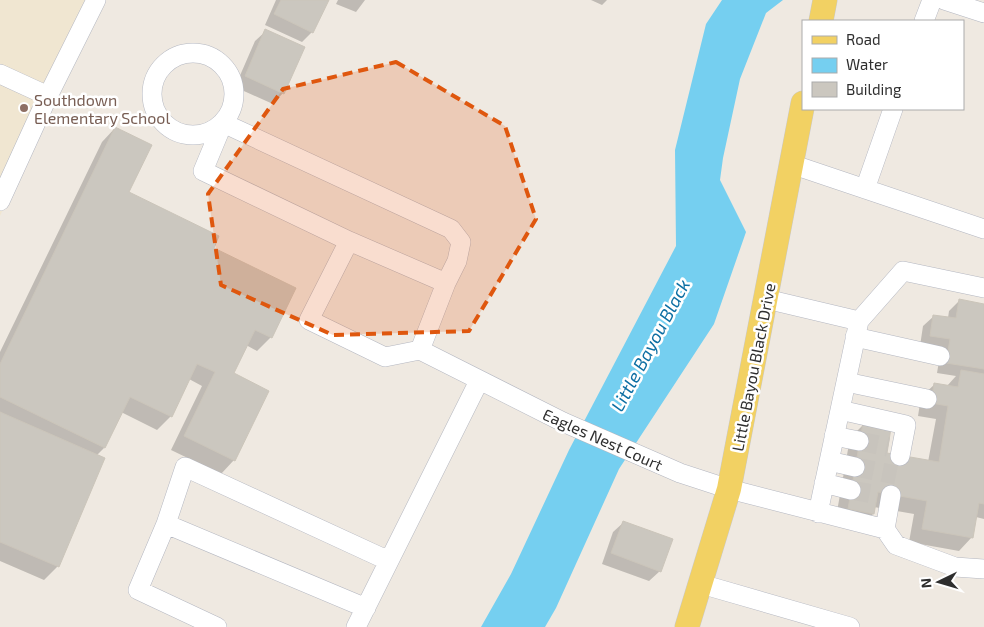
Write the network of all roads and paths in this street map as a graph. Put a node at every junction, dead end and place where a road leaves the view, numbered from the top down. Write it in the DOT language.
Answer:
graph roads {
  1 [pos="96,0"];
  2 [pos="825,0"];
  3 [pos="932,0"];
  4 [pos="944,0"];
  5 [pos="984,13"];
  6 [pos="821,20"];
  7 [pos="924,20"];
  8 [pos="0,74"];
  9 [pos="48,96"];
  10 [pos="802,108"];
  11 [pos="893,110"];
  12 [pos="223,122"];
  13 [pos="791,164"];
  14 [pos="865,189"];
  15 [pos="0,200"];
  16 [pos="984,229"];
  17 [pos="348,241"];
  18 [pos="446,283"];
  19 [pos="984,288"];
  20 [pos="766,299"];
  21 [pos="857,329"];
  22 [pos="420,350"];
  23 [pos="940,356"];
  24 [pos="479,381"];
  25 [pos="846,382"];
  26 [pos="927,399"];
  27 [pos="840,410"];
  28 [pos="834,436"];
  29 [pos="860,441"];
  30 [pos="896,451"];
  31 [pos="829,461"];
  32 [pos="855,467"];
  33 [pos="824,483"];
  34 [pos="729,489"];
  35 [pos="851,490"];
  36 [pos="887,496"];
  37 [pos="818,513"];
  38 [pos="166,524"];
  39 [pos="885,529"];
  40 [pos="389,561"];
  41 [pos="984,570"];
  42 [pos="701,584"];
  43 [pos="366,608"];
  44 [pos="691,626"];
  45 [pos="217,627"];
  46 [pos="356,627"];
  47 [pos="850,627"];
  1 -- 9 [label="street"];
  2 -- 6 [label="main road"];
  3 -- 7 [label="street"];
  4 -- 5 [label="street"];
  8 -- 9 [label="street"];
  9 -- 15 [label="street"];
  10 -- 13 [label="main road, Little Bayou Black Drive"];
  11 -- 14 [label="street"];
  12 -- 12 [label="street"];
  12 -- 17 [label="street"];
  12 -- 18 [label="street"];
  13 -- 14 [label="street"];
  13 -- 20 [label="main road, Little Bayou Black Drive"];
  14 -- 16 [label="street"];
  17 -- 18 [label="street"];
  17 -- 22 [label="street"];
  18 -- 22 [label="street"];
  19 -- 21 [label="street"];
  20 -- 21 [label="street"];
  20 -- 34 [label="main road, Little Bayou Black Drive"];
  21 -- 23 [label="street"];
  21 -- 25 [label="street"];
  22 -- 24 [label="street, Eagles Nest Court"];
  24 -- 34 [label="street, Eagles Nest Court"];
  24 -- 40 [label="street"];
  25 -- 26 [label="street"];
  25 -- 27 [label="street"];
  27 -- 28 [label="street"];
  27 -- 30 [label="street"];
  28 -- 29 [label="street"];
  28 -- 31 [label="street"];
  31 -- 32 [label="street"];
  31 -- 33 [label="street"];
  33 -- 35 [label="street"];
  33 -- 37 [label="street"];
  34 -- 37 [label="street, Eagles Nest Court"];
  34 -- 42 [label="main road, Little Bayou Black Drive"];
  36 -- 39 [label="street"];
  37 -- 39 [label="street, Eagles Nest Court"];
  38 -- 40 [label="street"];
  38 -- 43 [label="street"];
  38 -- 45 [label="street"];
  39 -- 41 [label="street"];
  40 -- 43 [label="street"];
  42 -- 44 [label="main road, Little Bayou Black Drive"];
  42 -- 47 [label="street"];
  43 -- 46 [label="street"];
}
